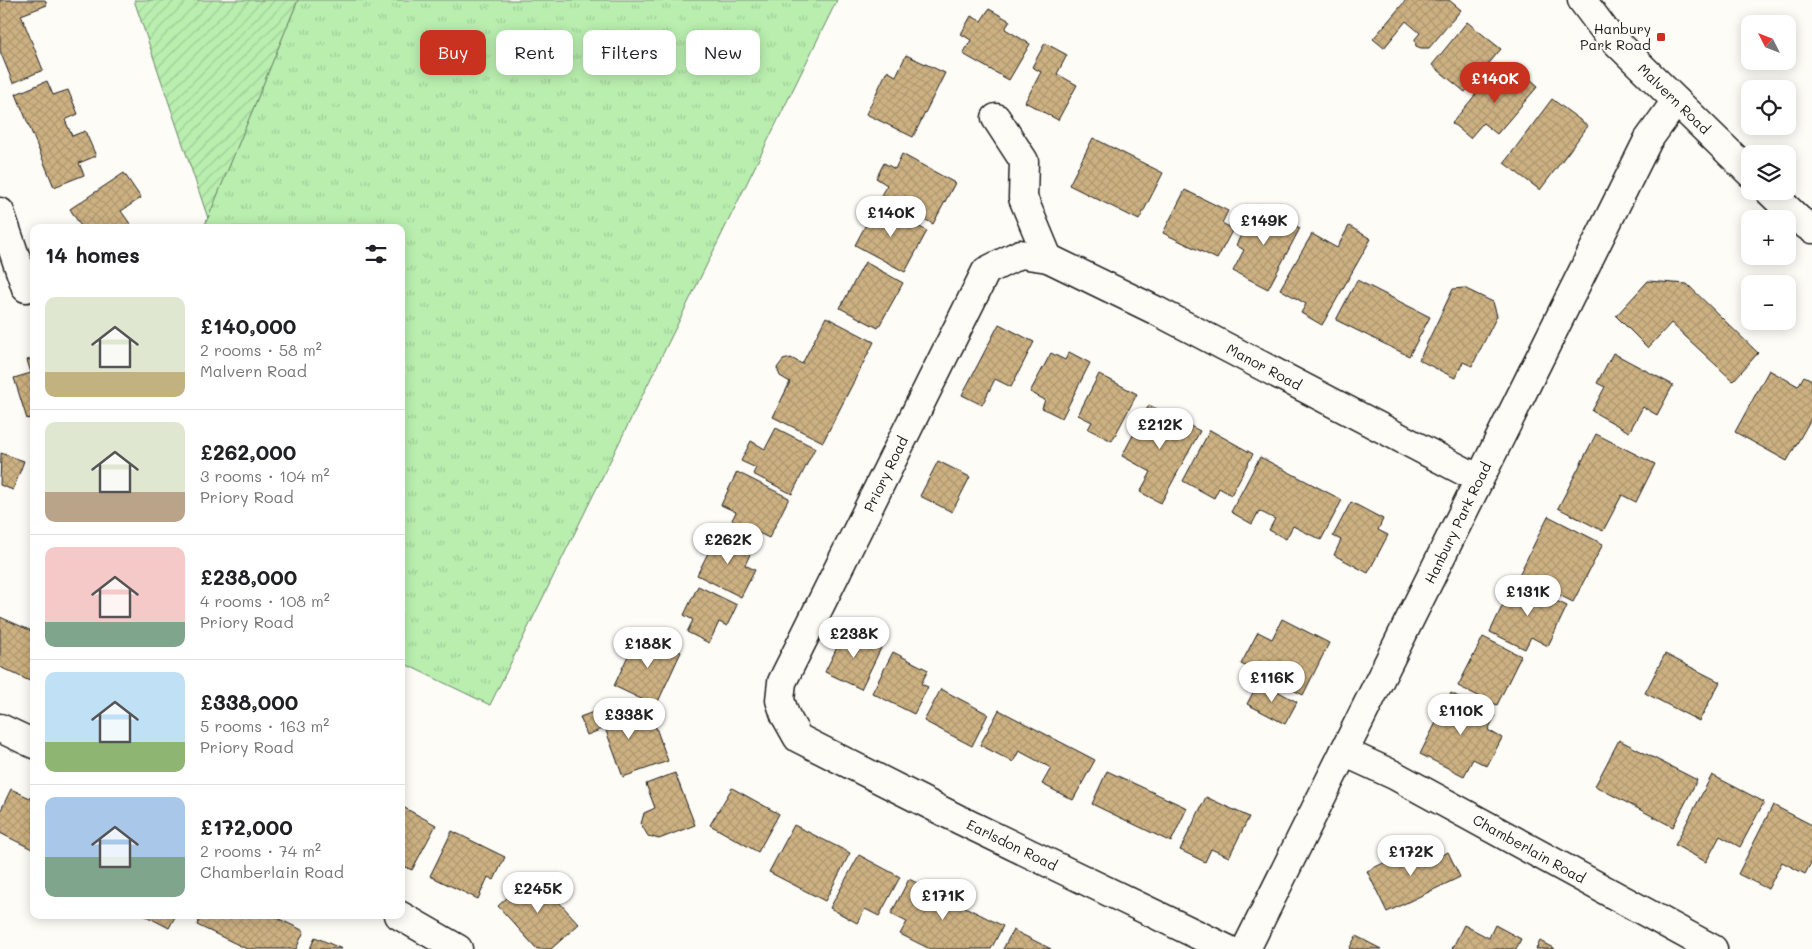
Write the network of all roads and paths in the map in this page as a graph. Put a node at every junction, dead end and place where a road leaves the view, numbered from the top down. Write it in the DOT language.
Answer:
graph roads {
  1 [pos="1582,0"];
  2 [pos="1676,101"];
  3 [pos="996,118"];
  4 [pos="1741,163"];
  5 [pos="1778,200"];
  6 [pos="0,212"];
  7 [pos="1812,229"];
  8 [pos="1048,258"];
  9 [pos="26,288"];
  10 [pos="1479,479"];
  11 [pos="0,728"];
  12 [pos="798,738"];
  13 [pos="30,742"];
  14 [pos="1344,752"];
  15 [pos="405,918"];
  16 [pos="458,949"];
  17 [pos="1227,949"];
  18 [pos="1246,949"];
  19 [pos="1713,949"];
  1 -- 2 [label="street, Malvern Road"];
  2 -- 4 [label="street, Malvern Road"];
  2 -- 10 [label="street, Hanbury Park Road"];
  3 -- 8 [label="street"];
  5 -- 7 [label="street"];
  6 -- 9 [label="street"];
  8 -- 10 [label="street, Manor Road"];
  8 -- 12 [label="street, Priory Road"];
  10 -- 14 [label="street, Hanbury Park Road"];
  11 -- 13 [label="street"];
  12 -- 17 [label="street, Earlsdon Road"];
  14 -- 18 [label="street, Hanbury Park Road"];
  14 -- 19 [label="street, Chamberlain Road"];
  15 -- 16 [label="street"];
}
